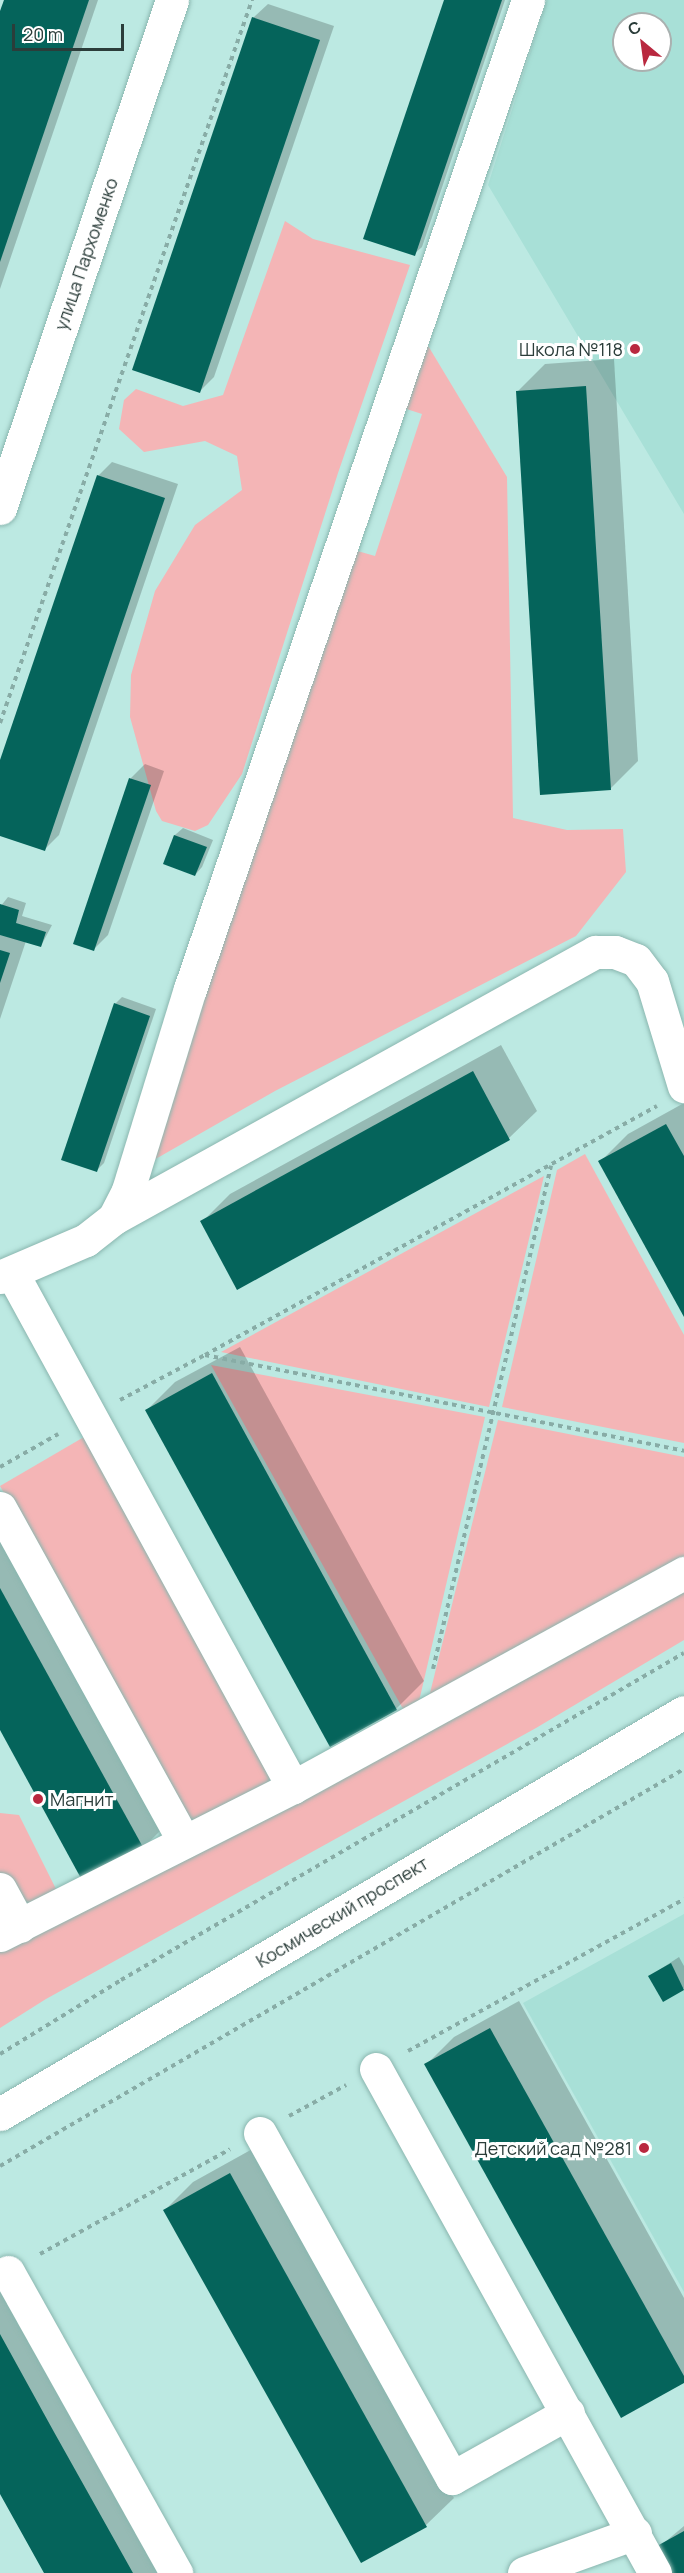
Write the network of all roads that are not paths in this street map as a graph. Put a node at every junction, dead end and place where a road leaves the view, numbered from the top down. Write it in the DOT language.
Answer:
graph roads {
  1 [pos="172,0"];
  2 [pos="528,0"];
  3 [pos="0,508"];
  4 [pos="674,1094"];
  5 [pos="114,1218"];
  6 [pos="6,1275"];
  7 [pos="0,1508"];
  8 [pos="684,1573"];
  9 [pos="684,1712"];
  10 [pos="293,1786"];
  11 [pos="184,1842"];
  12 [pos="0,1889"];
  13 [pos="10,1930"];
  14 [pos="376,2069"];
  15 [pos="0,2114"];
  16 [pos="260,2133"];
  17 [pos="8,2272"];
  18 [pos="568,2413"];
  19 [pos="635,2533"];
  20 [pos="176,2573"];
  21 [pos="524,2573"];
  22 [pos="654,2573"];
  1 -- 3 [label="main road, улица Пархоменко"];
  2 -- 5 [label="main road"];
  4 -- 5 [label="main road"];
  5 -- 6 [label="main road"];
  6 -- 10 [label="main road"];
  7 -- 11 [label="main road"];
  8 -- 10 [label="main road"];
  9 -- 15 [label="main road, Космический проспект"];
  10 -- 11 [label="main road"];
  11 -- 13 [label="main road"];
  12 -- 13 [label="main road"];
  14 -- 18 [label="main road"];
  16 -- 18 [label="main road"];
  17 -- 20 [label="main road"];
  18 -- 19 [label="main road"];
  19 -- 21 [label="main road"];
  19 -- 22 [label="main road"];
}
